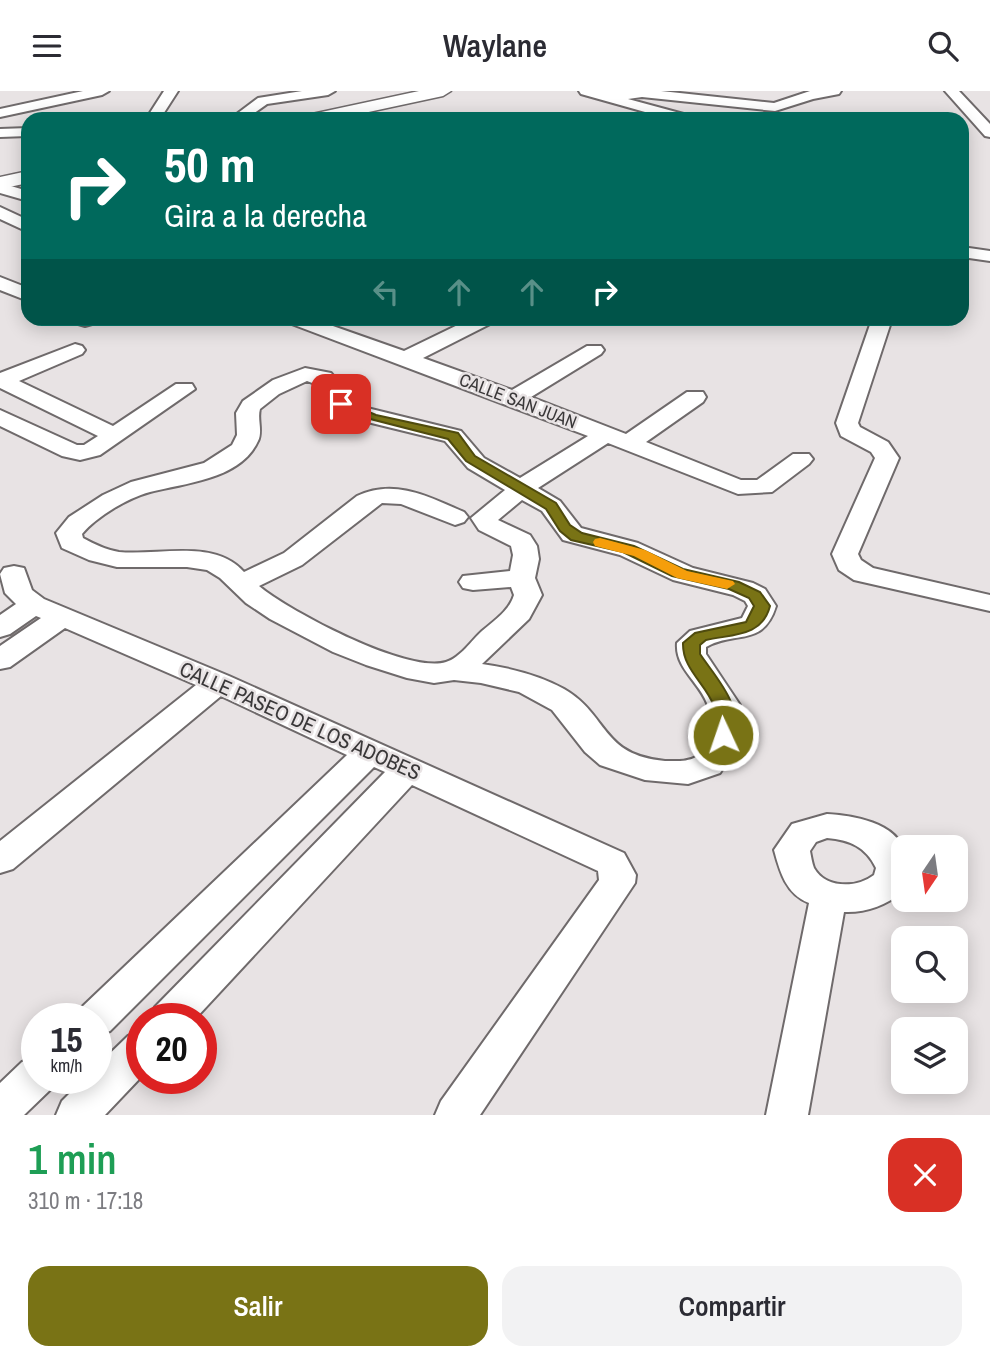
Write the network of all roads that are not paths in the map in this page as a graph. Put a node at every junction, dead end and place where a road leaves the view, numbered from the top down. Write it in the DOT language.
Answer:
graph roads {
  1 [pos="102,91"];
  2 [pos="114,91"];
  3 [pos="171,91"];
  4 [pos="328,91"];
  5 [pos="586,91"];
  6 [pos="834,91"];
  7 [pos="952,91"];
  8 [pos="451,92"];
  9 [pos="607,97"];
  10 [pos="95,106"];
  11 [pos="158,112"];
  12 [pos="247,112"];
  13 [pos="348,112"];
  14 [pos="369,112"];
  15 [pos="661,112"];
  16 [pos="0,113"];
  17 [pos="0,132"];
  18 [pos="21,132"];
  19 [pos="990,133"];
  20 [pos="21,180"];
  21 [pos="21,185"];
  22 [pos="1,187"];
  23 [pos="21,194"];
  24 [pos="0,212"];
  25 [pos="21,223"];
  26 [pos="969,253"];
  27 [pos="990,256"];
  28 [pos="0,283"];
  29 [pos="21,292"];
  30 [pos="318,326"];
  31 [pos="471,326"];
  32 [pos="880,326"];
  33 [pos="75,349"];
  34 [pos="594,350"];
  35 [pos="405,359"];
  36 [pos="0,381"];
  37 [pos="184,389"];
  38 [pos="695,397"];
  39 [pos="514,398"];
  40 [pos="0,417"];
  41 [pos="605,435"];
  42 [pos="114,436"];
  43 [pos="628,444"];
  44 [pos="801,459"];
  45 [pos="533,481"];
  46 [pos="486,521"];
  47 [pos="14,574"];
  48 [pos="521,578"];
  49 [pos="473,582"];
  50 [pos="240,585"];
  51 [pos="990,603"];
  52 [pos="47,612"];
  53 [pos="0,628"];
  54 [pos="0,660"];
  55 [pos="455,671"];
  56 [pos="218,683"];
  57 [pos="370,753"];
  58 [pos="407,769"];
  59 [pos="0,860"];
  60 [pos="829,895"];
  61 [pos="208,912"];
  62 [pos="250,934"];
  63 [pos="184,1003"];
  64 [pos="112,1004"];
  65 [pos="126,1065"];
  66 [pos="21,1090"];
  67 [pos="0,1110"];
  68 [pos="78,1115"];
  69 [pos="456,1115"];
  70 [pos="787,1115"];
  1 -- 16 [label="street"];
  2 -- 10 [label="street"];
  3 -- 11 [label="street"];
  4 -- 12 [label="street"];
  5 -- 9 [label="street"];
  6 -- 9 [label="street"];
  7 -- 19 [label="street"];
  8 -- 13 [label="main road"];
  8 -- 14 [label="main road"];
  9 -- 15 [label="street"];
  17 -- 18 [label="street"];
  20 -- 22 [label="main road"];
  21 -- 22 [label="main road"];
  22 -- 23 [label="street"];
  24 -- 25 [label="street"];
  26 -- 27 [label="street"];
  28 -- 29 [label="street"];
  30 -- 35 [label="street, CALLE SAN JUAN"];
  31 -- 35 [label="street"];
  32 -- 51 [label="street"];
  33 -- 36 [label="street"];
  34 -- 39 [label="street"];
  35 -- 39 [label="street, CALLE SAN JUAN"];
  36 -- 42 [label="street"];
  37 -- 42 [label="street"];
  38 -- 43 [label="street"];
  39 -- 41 [label="street, CALLE SAN JUAN"];
  40 -- 42 [label="street"];
  41 -- 43 [label="street, CALLE SAN JUAN"];
  41 -- 45 [label="street"];
  43 -- 44 [label="street, CALLE SAN JUAN"];
  45 -- 46 [label="street"];
  45 -- 50 [label="street"];
  45 -- 55 [label="street"];
  46 -- 48 [label="street"];
  46 -- 50 [label="street"];
  47 -- 52 [label="street"];
  48 -- 49 [label="street"];
  48 -- 55 [label="street"];
  50 -- 55 [label="street"];
  52 -- 53 [label="street"];
  52 -- 54 [label="street"];
  52 -- 56 [label="street, CALLE PASEO DE LOS ADOBES"];
  56 -- 57 [label="street, CALLE PASEO DE LOS ADOBES"];
  56 -- 59 [label="street"];
  57 -- 58 [label="street, CALLE PASEO DE LOS ADOBES"];
  57 -- 61 [label="street"];
  58 -- 62 [label="street"];
  58 -- 69 [label="street, CALLE PASEO DE LOS ADOBES"];
  60 -- 70 [label="street"];
  61 -- 62 [label="street"];
  61 -- 64 [label="street"];
  62 -- 63 [label="street"];
  65 -- 68 [label="street"];
  66 -- 67 [label="street"];
}
